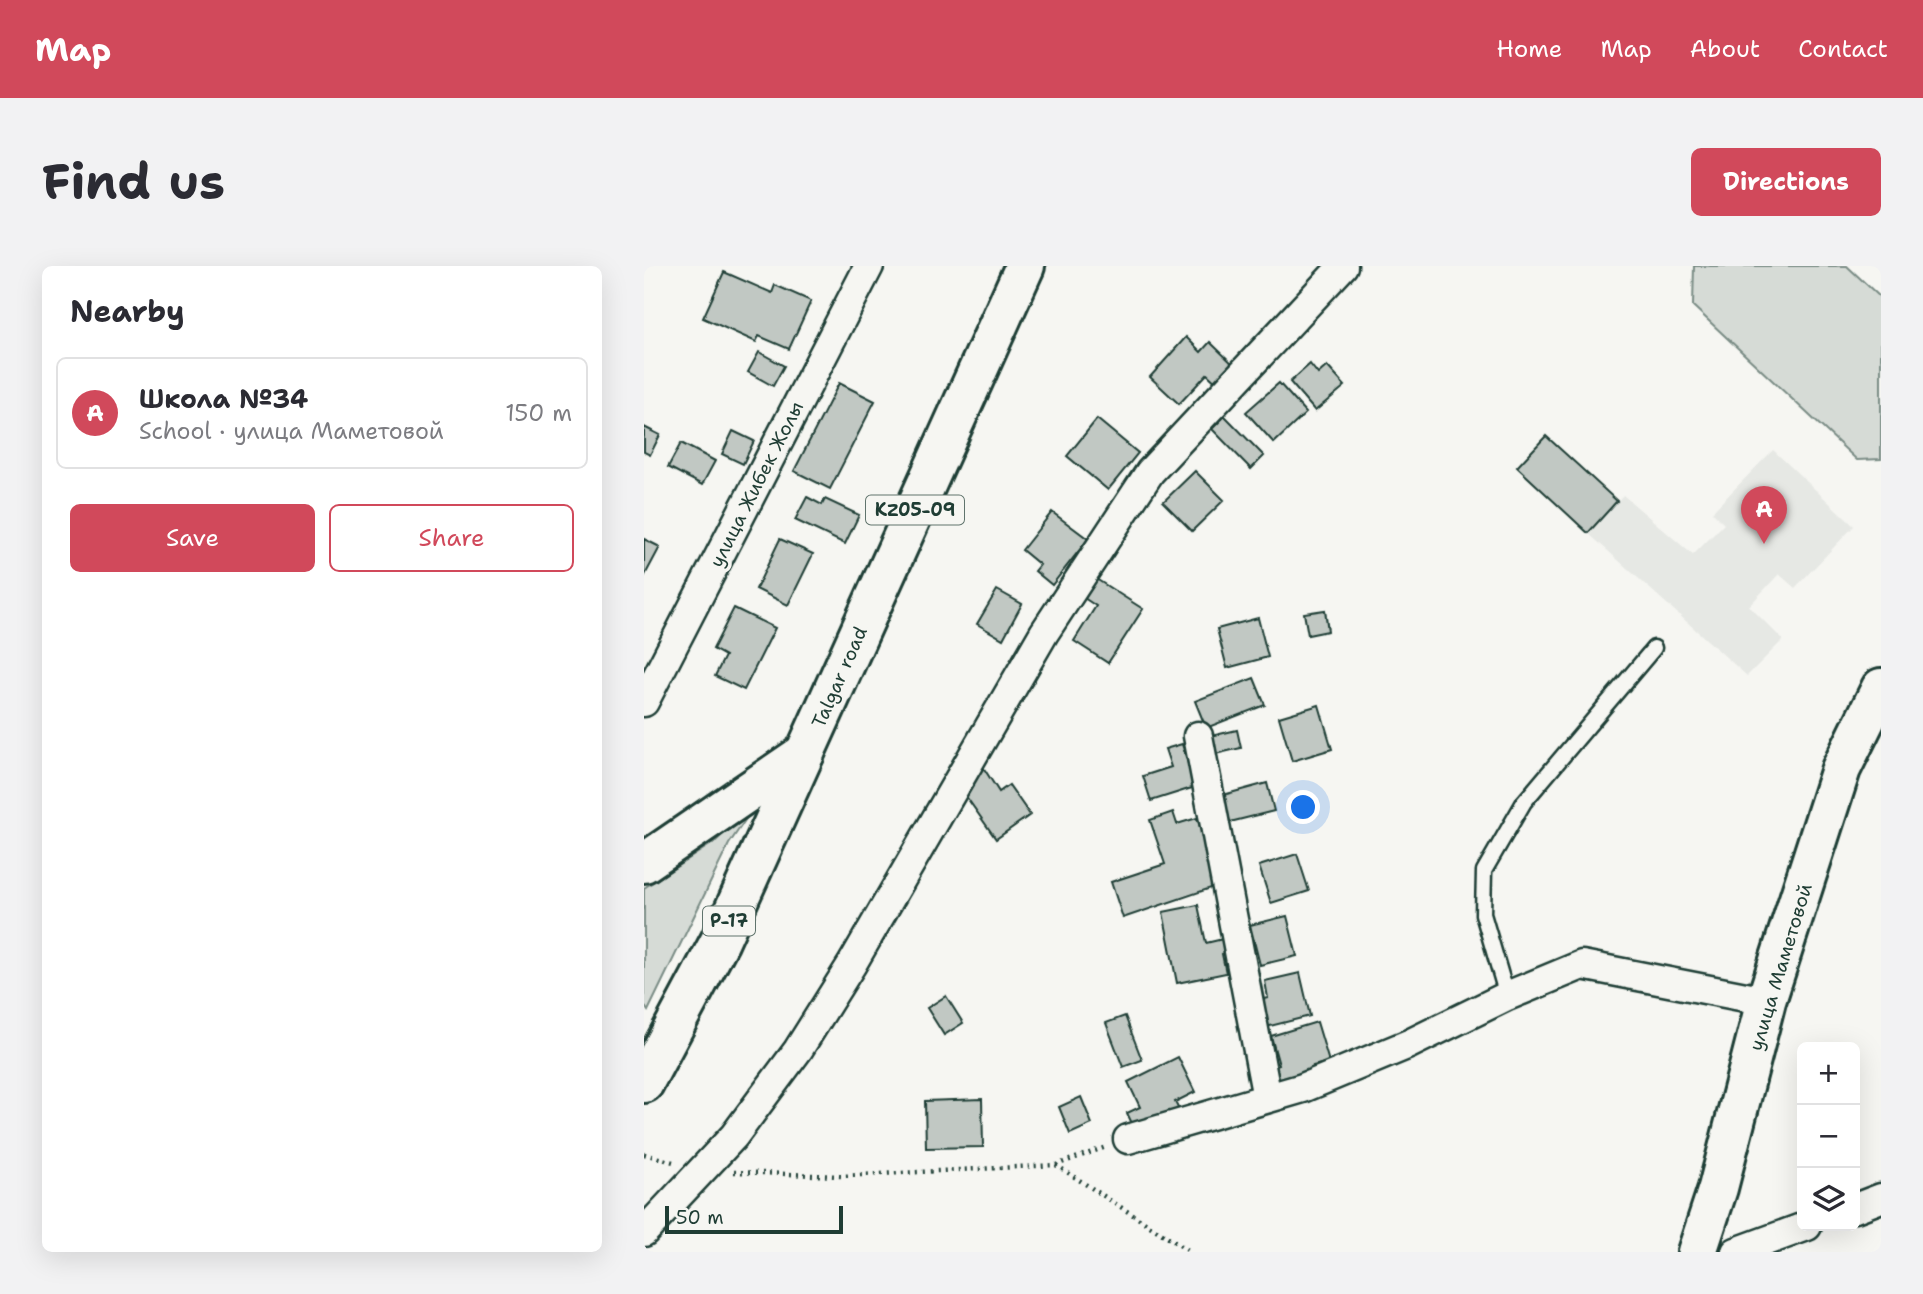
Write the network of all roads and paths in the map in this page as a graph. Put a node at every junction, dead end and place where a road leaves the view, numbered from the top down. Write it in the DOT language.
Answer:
graph roads {
  1 [pos="869,266"];
  2 [pos="1025,266"];
  3 [pos="1343,266"];
  4 [pos="1654,648"];
  5 [pos="1881,688"];
  6 [pos="644,702"];
  7 [pos="1198,736"];
  8 [pos="805,753"];
  9 [pos="644,863"];
  10 [pos="1507,996"];
  11 [pos="1766,1001"];
  12 [pos="644,1083"];
  13 [pos="1266,1098"];
  14 [pos="1128,1139"];
  15 [pos="644,1154"];
  16 [pos="1056,1165"];
  17 [pos="702,1170"];
  18 [pos="1881,1198"];
  19 [pos="1860,1206"];
  20 [pos="1797,1230"];
  21 [pos="644,1232"];
  22 [pos="1190,1252"];
  23 [pos="1697,1252"];
  24 [pos="1736,1252"];
  1 -- 6 [label="street, улица Жибек Жолы"];
  2 -- 8 [label="main road, Talgar road / KZ05-09"];
  3 -- 17 [label="street"];
  4 -- 10 [label="lane"];
  5 -- 11 [label="main road, улица Маметовой"];
  7 -- 13 [label="street"];
  8 -- 9 [label="main road"];
  8 -- 12 [label="main road, Talgar road / P-17"];
  10 -- 11 [label="street"];
  10 -- 13 [label="street"];
  11 -- 23 [label="main road, улица Маметовой"];
  13 -- 14 [label="street"];
  14 -- 16 [label="path"];
  15 -- 17 [label="path"];
  16 -- 17 [label="path"];
  16 -- 22 [label="path"];
  17 -- 21 [label="street"];
  18 -- 19 [label="street"];
  20 -- 24 [label="street"];
}
